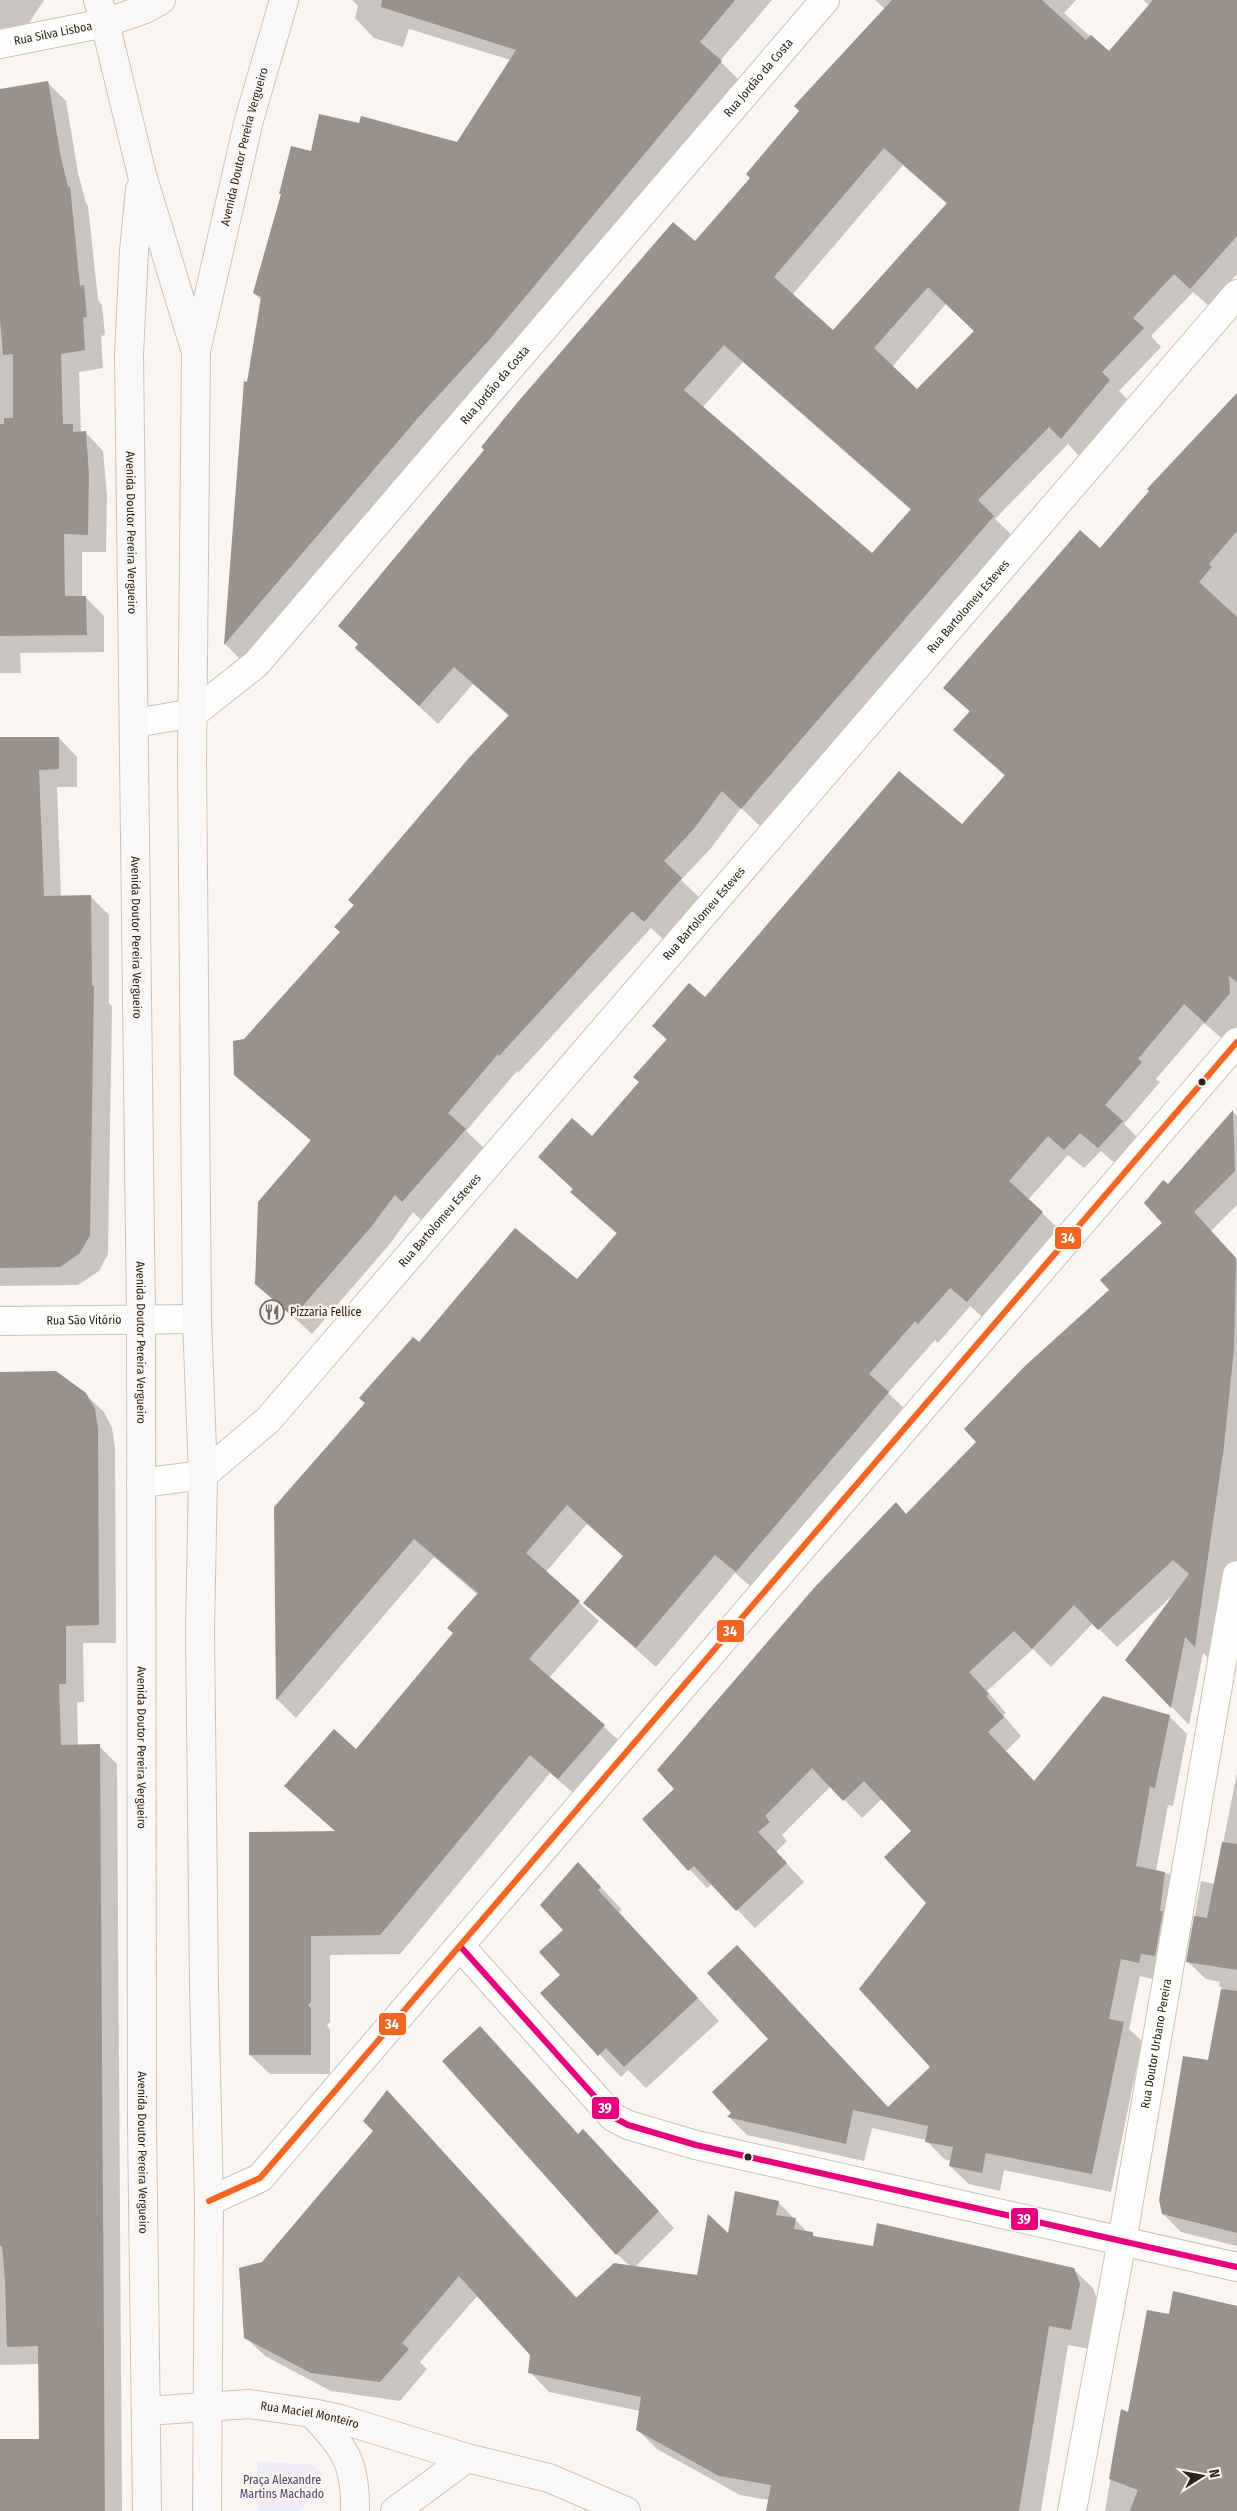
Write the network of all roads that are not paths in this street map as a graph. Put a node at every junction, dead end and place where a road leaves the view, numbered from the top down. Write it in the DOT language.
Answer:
graph roads {
  1 [pos="160,0"];
  2 [pos="284,0"];
  3 [pos="825,0"];
  4 [pos="102,12"];
  5 [pos="0,44"];
  6 [pos="142,175"];
  7 [pos="1237,294"];
  8 [pos="196,352"];
  9 [pos="194,713"];
  10 [pos="135,723"];
  11 [pos="1237,1042"];
  12 [pos="141,1319"];
  13 [pos="197,1319"];
  14 [pos="0,1321"];
  15 [pos="203,1475"];
  16 [pos="141,1484"];
  17 [pos="1237,1575"];
  18 [pos="460,1946"];
  19 [pos="209,2202"];
  20 [pos="1122,2241"];
  21 [pos="1237,2267"];
  22 [pos="209,2407"];
  23 [pos="147,2411"];
  24 [pos="312,2413"];
  25 [pos="467,2458"];
  26 [pos="147,2511"];
  27 [pos="207,2511"];
  28 [pos="355,2511"];
  29 [pos="395,2511"];
  30 [pos="626,2511"];
  31 [pos="1072,2511"];
  1 -- 4 [label="street"];
  2 -- 8 [label="street, Avenida Doutor Pereira Vergueiro"];
  3 -- 9 [label="street, Rua Jordão da Costa"];
  4 -- 5 [label="street, Rua Silva Lisboa"];
  4 -- 6 [label="street, Avenida Doutor Pereira Vergueiro"];
  6 -- 8 [label="street, Avenida Doutor Pereira Vergueiro"];
  6 -- 10 [label="street, Avenida Doutor Pereira Vergueiro"];
  7 -- 15 [label="street, Rua Bartolomeu Esteves"];
  8 -- 9 [label="street, Avenida Doutor Pereira Vergueiro"];
  9 -- 10 [label="street, Rua Jordão da Costa"];
  9 -- 13 [label="street, Avenida Doutor Pereira Vergueiro"];
  10 -- 12 [label="street, Avenida Doutor Pereira Vergueiro"];
  11 -- 18 [label="street"];
  12 -- 13 [label="street, Rua São Vitório"];
  12 -- 14 [label="street, Rua São Vitório"];
  12 -- 16 [label="street, Avenida Doutor Pereira Vergueiro"];
  13 -- 15 [label="street, Avenida Doutor Pereira Vergueiro"];
  15 -- 16 [label="street"];
  15 -- 19 [label="street, Avenida Doutor Pereira Vergueiro"];
  16 -- 23 [label="street, Avenida Doutor Pereira Vergueiro"];
  17 -- 20 [label="street, Rua Doutor Urbano Pereira"];
  18 -- 19 [label="street"];
  18 -- 20 [label="street"];
  19 -- 22 [label="street, Avenida Doutor Pereira Vergueiro"];
  20 -- 21 [label="street"];
  20 -- 31 [label="street, Rua Doutor Urbano Pereira"];
  22 -- 23 [label="street, Rua Maciel Monteiro"];
  22 -- 24 [label="street, Rua Maciel Monteiro"];
  22 -- 27 [label="street, Avenida Doutor Pereira Vergueiro"];
  23 -- 26 [label="street, Avenida Doutor Pereira Vergueiro"];
  24 -- 25 [label="street, Rua Maciel Monteiro"];
  24 -- 28 [label="street"];
  25 -- 29 [label="street"];
  25 -- 30 [label="street, Rua Maciel Monteiro"];
}
